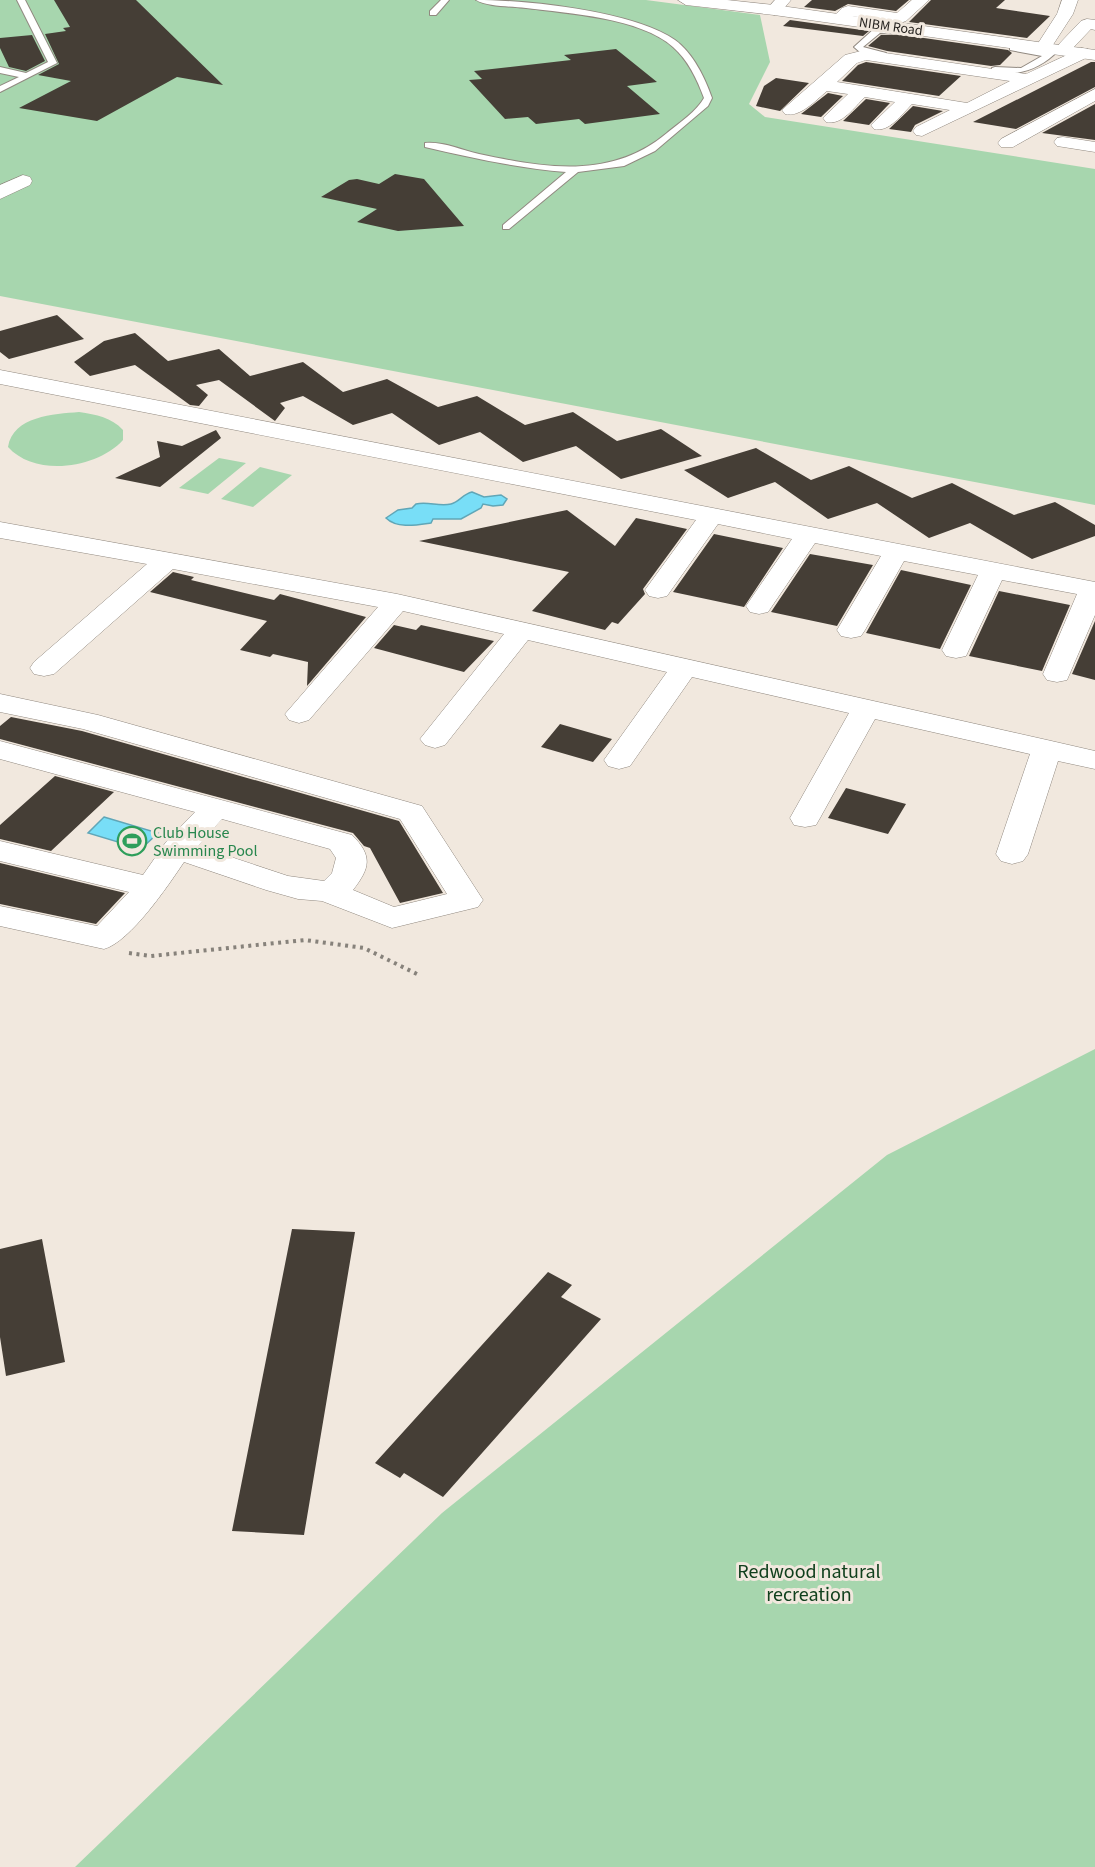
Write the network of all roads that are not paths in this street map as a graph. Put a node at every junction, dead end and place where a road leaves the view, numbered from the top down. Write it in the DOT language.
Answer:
graph roads {
  1 [pos="21,0"];
  2 [pos="445,0"];
  3 [pos="480,0"];
  4 [pos="686,0"];
  5 [pos="722,0"];
  6 [pos="921,0"];
  7 [pos="1076,0"];
  8 [pos="772,5"];
  9 [pos="433,13"];
  10 [pos="843,15"];
  11 [pos="1095,25"];
  12 [pos="1066,50"];
  13 [pos="0,70"];
  14 [pos="27,76"];
  15 [pos="1028,79"];
  16 [pos="824,85"];
  17 [pos="0,89"];
  18 [pos="861,91"];
  19 [pos="908,99"];
  20 [pos="1093,105"];
  21 [pos="968,108"];
  22 [pos="791,111"];
  23 [pos="832,118"];
  24 [pos="880,125"];
  25 [pos="922,131"];
  26 [pos="1063,142"];
  27 [pos="1007,143"];
  28 [pos="428,146"];
  29 [pos="1095,147"];
  30 [pos="576,169"];
  31 [pos="23,181"];
  32 [pos="0,193"];
  33 [pos="506,227"];
  34 [pos="0,377"];
  35 [pos="712,515"];
  36 [pos="0,530"];
  37 [pos="808,534"];
  38 [pos="897,551"];
  39 [pos="169,559"];
  40 [pos="994,570"];
  41 [pos="658,590"];
  42 [pos="1094,590"];
  43 [pos="397,602"];
  44 [pos="759,606"];
  45 [pos="850,630"];
  46 [pos="521,631"];
  47 [pos="956,650"];
  48 [pos="44,668"];
  49 [pos="684,668"];
  50 [pos="1057,674"];
  51 [pos="0,703"];
  52 [pos="866,708"];
  53 [pos="299,714"];
  54 [pos="435,739"];
  55 [pos="1047,749"];
  56 [pos="0,750"];
  57 [pos="619,760"];
  58 [pos="1095,760"];
  59 [pos="216,808"];
  60 [pos="805,818"];
  61 [pos="177,849"];
  62 [pos="0,851"];
  63 [pos="351,854"];
  64 [pos="1012,854"];
  65 [pos="150,887"];
  66 [pos="328,892"];
  67 [pos="0,916"];
  68 [pos="392,918"];
  1 -- 14 [label="lane"];
  2 -- 9 [label="lane"];
  3 -- 30 [label="lane"];
  4 -- 8 [label="street, NIBM Road"];
  5 -- 8 [label="street, NIBM Road"];
  6 -- 10 [label="street"];
  7 -- 12 [label="street"];
  8 -- 10 [label="street, NIBM Road"];
  8 -- 12 [label="street, NIBM Road"];
  10 -- 12 [label="street, NIBM Road"];
  11 -- 12 [label="street"];
  12 -- 12 [label="lane"];
  12 -- 15 [label="street"];
  13 -- 14 [label="lane"];
  14 -- 17 [label="lane"];
  15 -- 16 [label="street"];
  15 -- 21 [label="street"];
  16 -- 18 [label="street"];
  16 -- 22 [label="street"];
  18 -- 19 [label="street"];
  18 -- 23 [label="street"];
  19 -- 21 [label="street"];
  19 -- 24 [label="street"];
  20 -- 27 [label="street"];
  21 -- 25 [label="street"];
  26 -- 29 [label="street"];
  28 -- 30 [label="lane"];
  30 -- 33 [label="lane"];
  31 -- 32 [label="street"];
  34 -- 35 [label="street"];
  35 -- 37 [label="street"];
  35 -- 41 [label="street"];
  36 -- 39 [label="street"];
  37 -- 38 [label="street"];
  37 -- 44 [label="street"];
  38 -- 40 [label="street"];
  38 -- 45 [label="street"];
  39 -- 43 [label="street"];
  39 -- 48 [label="street"];
  40 -- 42 [label="street"];
  40 -- 47 [label="street"];
  42 -- 50 [label="street"];
  43 -- 46 [label="street"];
  43 -- 53 [label="street"];
  46 -- 49 [label="street"];
  46 -- 54 [label="street"];
  49 -- 52 [label="street"];
  49 -- 57 [label="street"];
  51 -- 68 [label="street"];
  52 -- 55 [label="street"];
  52 -- 60 [label="street"];
  55 -- 58 [label="street"];
  55 -- 64 [label="street"];
  56 -- 59 [label="street"];
  59 -- 61 [label="street"];
  59 -- 63 [label="street"];
  61 -- 65 [label="street"];
  61 -- 66 [label="street"];
  62 -- 65 [label="street"];
  63 -- 66 [label="street"];
  63 -- 68 [label="street"];
  65 -- 67 [label="street"];
  66 -- 68 [label="street"];
}
